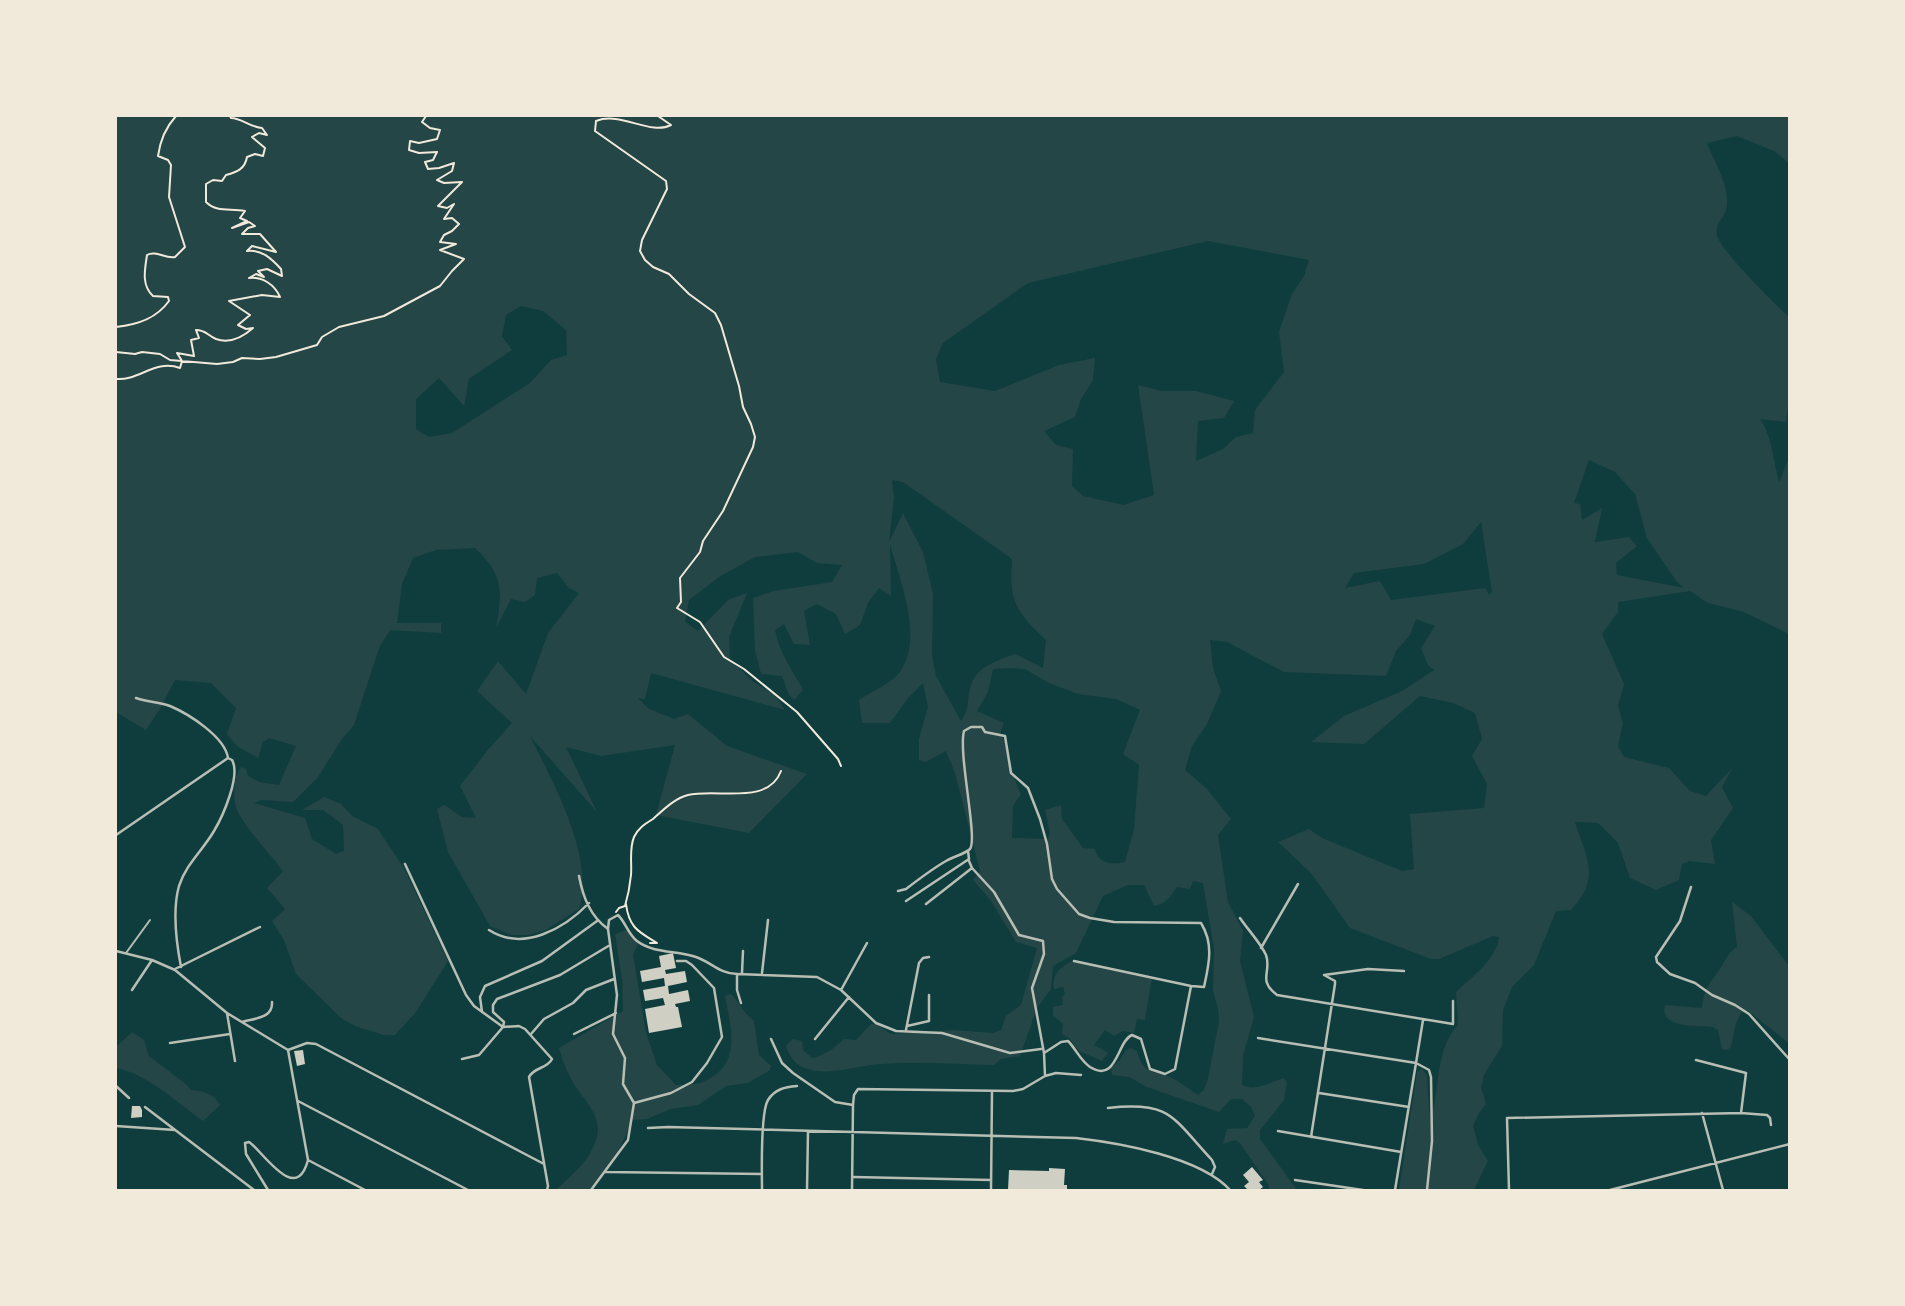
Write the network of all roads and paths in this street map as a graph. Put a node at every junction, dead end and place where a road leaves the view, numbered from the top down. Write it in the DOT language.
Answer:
graph roads {
  1 [pos="176,116"];
  2 [pos="230,116"];
  3 [pos="430,116"];
  4 [pos="658,116"];
  5 [pos="116,327"];
  6 [pos="116,352"];
  7 [pos="181,362"];
  8 [pos="116,379"];
  9 [pos="136,698"];
  10 [pos="228,758"];
  11 [pos="841,766"];
  12 [pos="781,771"];
  13 [pos="116,835"];
  14 [pos="968,850"];
  15 [pos="969,859"];
  16 [pos="405,864"];
  17 [pos="972,869"];
  18 [pos="579,876"];
  19 [pos="1298,884"];
  20 [pos="1691,887"];
  21 [pos="898,891"];
  22 [pos="906,901"];
  23 [pos="589,903"];
  24 [pos="626,903"];
  25 [pos="926,904"];
  26 [pos="615,915"];
  27 [pos="1240,918"];
  28 [pos="149,920"];
  29 [pos="768,920"];
  30 [pos="597,921"];
  31 [pos="260,927"];
  32 [pos="608,929"];
  33 [pos="489,930"];
  34 [pos="867,943"];
  35 [pos="644,945"];
  36 [pos="610,946"];
  37 [pos="1261,948"];
  38 [pos="116,951"];
  39 [pos="743,951"];
  40 [pos="125,954"];
  41 [pos="929,957"];
  42 [pos="152,960"];
  43 [pos="677,961"];
  44 [pos="1074,961"];
  45 [pos="181,967"];
  46 [pos="175,970"];
  47 [pos="1404,971"];
  48 [pos="742,973"];
  49 [pos="762,973"];
  50 [pos="737,974"];
  51 [pos="615,979"];
  52 [pos="1191,986"];
  53 [pos="132,990"];
  54 [pos="841,990"];
  55 [pos="929,995"];
  56 [pos="849,997"];
  57 [pos="1453,1001"];
  58 [pos="272,1002"];
  59 [pos="741,1003"];
  60 [pos="1332,1004"];
  61 [pos="482,1012"];
  62 [pos="227,1013"];
  63 [pos="616,1013"];
  64 [pos="1423,1018"];
  65 [pos="242,1022"];
  66 [pos="503,1027"];
  67 [pos="906,1028"];
  68 [pos="230,1034"];
  69 [pos="531,1034"];
  70 [pos="574,1034"];
  71 [pos="1258,1038"];
  72 [pos="771,1039"];
  73 [pos="815,1039"];
  74 [pos="170,1043"];
  75 [pos="1325,1049"];
  76 [pos="288,1051"];
  77 [pos="1042,1051"];
  78 [pos="462,1059"];
  79 [pos="1696,1060"];
  80 [pos="1790,1060"];
  81 [pos="235,1061"];
  82 [pos="1416,1063"];
  83 [pos="1049,1074"];
  84 [pos="1081,1075"];
  85 [pos="116,1086"];
  86 [pos="797,1086"];
  87 [pos="992,1091"];
  88 [pos="1319,1093"];
  89 [pos="129,1098"];
  90 [pos="298,1101"];
  91 [pos="634,1103"];
  92 [pos="853,1105"];
  93 [pos="145,1107"];
  94 [pos="1409,1107"];
  95 [pos="1108,1108"];
  96 [pos="1702,1113"];
  97 [pos="1741,1113"];
  98 [pos="1771,1125"];
  99 [pos="116,1126"];
  100 [pos="648,1128"];
  101 [pos="176,1130"];
  102 [pos="764,1130"];
  103 [pos="808,1131"];
  104 [pos="1278,1131"];
  105 [pos="853,1132"];
  106 [pos="992,1135"];
  107 [pos="1311,1137"];
  108 [pos="1790,1144"];
  109 [pos="1401,1152"];
  110 [pos="308,1160"];
  111 [pos="1716,1163"];
  112 [pos="544,1164"];
  113 [pos="606,1172"];
  114 [pos="762,1174"];
  115 [pos="1212,1174"];
  116 [pos="853,1177"];
  117 [pos="991,1180"];
  118 [pos="1295,1180"];
  119 [pos="547,1188"];
  120 [pos="254,1191"];
  121 [pos="268,1191"];
  122 [pos="365,1191"];
  123 [pos="468,1191"];
  124 [pos="591,1191"];
  125 [pos="762,1191"];
  126 [pos="807,1191"];
  127 [pos="852,1191"];
  128 [pos="991,1191"];
  129 [pos="1230,1191"];
  130 [pos="1363,1191"];
  131 [pos="1395,1191"];
  132 [pos="1427,1191"];
  133 [pos="1509,1191"];
  134 [pos="1610,1191"];
  135 [pos="1723,1191"];
  1 -- 5 [label="path"];
  2 -- 7 [label="path"];
  3 -- 7 [label="path"];
  4 -- 11 [label="path"];
  6 -- 7 [label="path"];
  7 -- 8 [label="path"];
  9 -- 10 [label="street"];
  10 -- 13 [label="street"];
  10 -- 45 [label="street"];
  12 -- 24 [label="path"];
  14 -- 15 [label="street"];
  14 -- 21 [label="street"];
  14 -- 52 [label="street"];
  15 -- 17 [label="street"];
  15 -- 22 [label="street"];
  16 -- 61 [label="street"];
  17 -- 25 [label="street"];
  17 -- 77 [label="street"];
  18 -- 23 [label="street"];
  19 -- 37 [label="street"];
  20 -- 80 [label="street"];
  23 -- 30 [label="street"];
  23 -- 33 [label="street"];
  24 -- 26 [label="path"];
  24 -- 35 [label="path"];
  26 -- 32 [label="street"];
  26 -- 35 [label="street"];
  27 -- 37 [label="street"];
  28 -- 40 [label="lane"];
  29 -- 49 [label="street"];
  30 -- 32 [label="street"];
  30 -- 61 [label="street"];
  31 -- 45 [label="street"];
  32 -- 36 [label="street"];
  34 -- 54 [label="street"];
  35 -- 50 [label="street"];
  36 -- 51 [label="street"];
  36 -- 66 [label="street"];
  37 -- 60 [label="street"];
  38 -- 40 [label="street"];
  39 -- 48 [label="street"];
  40 -- 42 [label="street"];
  41 -- 67 [label="street"];
  42 -- 46 [label="street"];
  42 -- 53 [label="street"];
  43 -- 91 [label="street"];
  44 -- 52 [label="street"];
  45 -- 46 [label="street"];
  46 -- 62 [label="street"];
  47 -- 60 [label="street"];
  48 -- 49 [label="street"];
  48 -- 50 [label="street"];
  49 -- 54 [label="street"];
  50 -- 59 [label="street"];
  51 -- 63 [label="street"];
  51 -- 69 [label="street"];
  52 -- 77 [label="street"];
  54 -- 56 [label="street"];
  55 -- 67 [label="street"];
  56 -- 67 [label="street"];
  56 -- 73 [label="street"];
  57 -- 64 [label="street"];
  58 -- 65 [label="street"];
  60 -- 64 [label="street"];
  60 -- 75 [label="street"];
  61 -- 66 [label="street"];
  62 -- 65 [label="street"];
  62 -- 68 [label="street"];
  63 -- 70 [label="street"];
  63 -- 91 [label="street"];
  64 -- 82 [label="street"];
  65 -- 76 [label="street"];
  66 -- 69 [label="street"];
  66 -- 78 [label="street"];
  67 -- 77 [label="street"];
  68 -- 74 [label="street"];
  68 -- 81 [label="street"];
  69 -- 112 [label="street"];
  71 -- 75 [label="street"];
  72 -- 92 [label="street"];
  75 -- 82 [label="street"];
  75 -- 88 [label="street"];
  76 -- 90 [label="street"];
  76 -- 112 [label="street"];
  77 -- 83 [label="street"];
  79 -- 97 [label="street"];
  82 -- 94 [label="street"];
  82 -- 132 [label="street"];
  83 -- 84 [label="street"];
  83 -- 87 [label="street"];
  85 -- 89 [label="street"];
  86 -- 102 [label="street"];
  87 -- 92 [label="street"];
  87 -- 106 [label="street"];
  88 -- 94 [label="street"];
  88 -- 107 [label="street"];
  90 -- 110 [label="street"];
  90 -- 123 [label="street"];
  91 -- 113 [label="street"];
  92 -- 105 [label="street"];
  93 -- 101 [label="street"];
  94 -- 109 [label="street"];
  95 -- 115 [label="street"];
  96 -- 97 [label="street"];
  96 -- 111 [label="street"];
  96 -- 133 [label="street"];
  97 -- 98 [label="street"];
  99 -- 101 [label="street"];
  100 -- 102 [label="street"];
  101 -- 120 [label="street"];
  102 -- 103 [label="street"];
  102 -- 114 [label="street"];
  103 -- 105 [label="street"];
  103 -- 126 [label="street"];
  104 -- 107 [label="street"];
  105 -- 106 [label="street"];
  105 -- 116 [label="street"];
  106 -- 115 [label="street"];
  106 -- 117 [label="street"];
  107 -- 109 [label="street"];
  108 -- 111 [label="street"];
  109 -- 131 [label="street"];
  110 -- 121 [label="street"];
  110 -- 122 [label="street"];
  111 -- 134 [label="street"];
  111 -- 135 [label="street"];
  112 -- 119 [label="street"];
  113 -- 114 [label="street"];
  113 -- 124 [label="street"];
  114 -- 125 [label="street"];
  115 -- 129 [label="street"];
  116 -- 117 [label="street"];
  116 -- 127 [label="street"];
  117 -- 128 [label="street"];
  118 -- 130 [label="street"];
}
